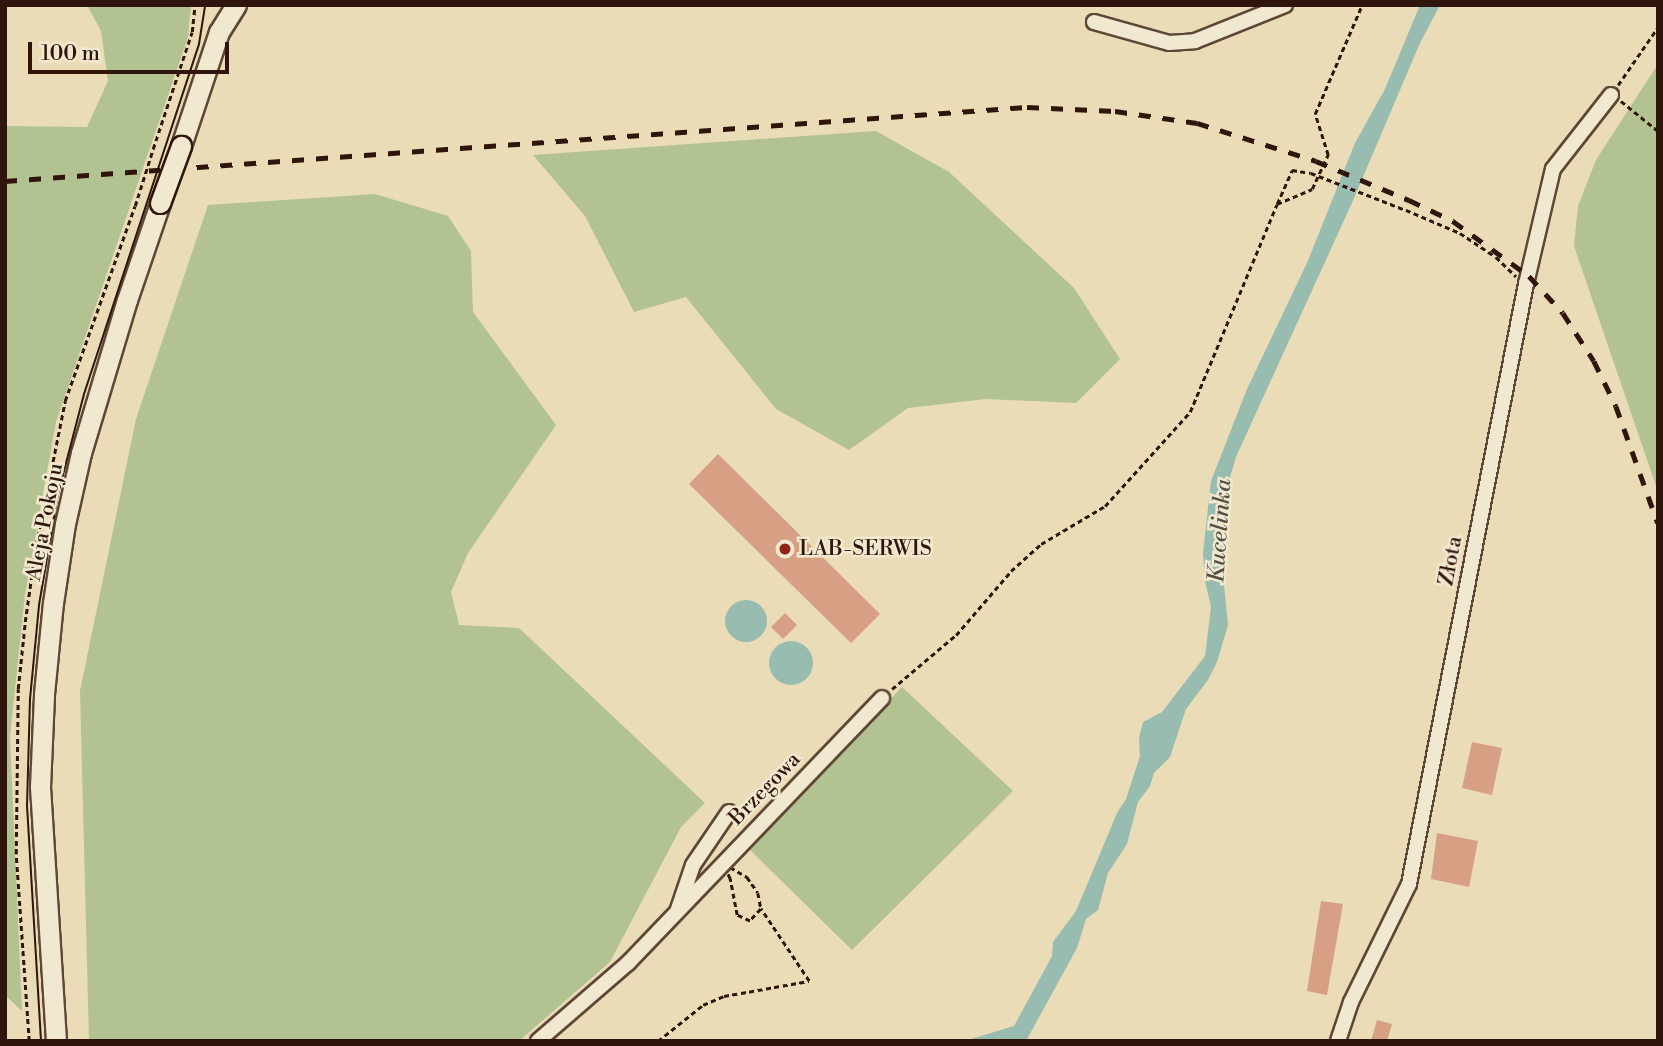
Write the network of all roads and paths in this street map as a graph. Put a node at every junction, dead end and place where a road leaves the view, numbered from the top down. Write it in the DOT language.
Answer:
graph roads {
  1 [pos="195,5"];
  2 [pos="220,5"];
  3 [pos="236,5"];
  4 [pos="1285,5"];
  5 [pos="1362,5"];
  6 [pos="1094,22"];
  7 [pos="1658,27"];
  8 [pos="219,32"];
  9 [pos="1611,95"];
  10 [pos="1658,131"];
  11 [pos="1277,204"];
  12 [pos="135,206"];
  13 [pos="1526,284"];
  14 [pos="882,698"];
  15 [pos="729,812"];
  16 [pos="723,863"];
  17 [pos="761,909"];
  18 [pos="678,910"];
  19 [pos="55,1041"];
  20 [pos="538,1041"];
  21 [pos="658,1041"];
  22 [pos="1338,1041"];
  1 -- 12 [label="path, bridge"];
  2 -- 8 [label="street, Aleja Pokoju"];
  3 -- 8 [label="street, Aleja Pokoju"];
  4 -- 6 [label="street"];
  5 -- 11 [label="path"];
  7 -- 9 [label="path"];
  8 -- 19 [label="street, Aleja Pokoju, bridge"];
  9 -- 10 [label="path"];
  9 -- 13 [label="street, Złota"];
  11 -- 13 [label="path, bridge"];
  11 -- 14 [label="path"];
  13 -- 22 [label="street, Złota"];
  14 -- 16 [label="street, Brzegowa"];
  15 -- 18 [label="street, Brzegowa"];
  16 -- 17 [label="path"];
  16 -- 17 [label="path"];
  16 -- 18 [label="street, Brzegowa"];
  17 -- 21 [label="path"];
  18 -- 20 [label="street, Brzegowa"];
}
